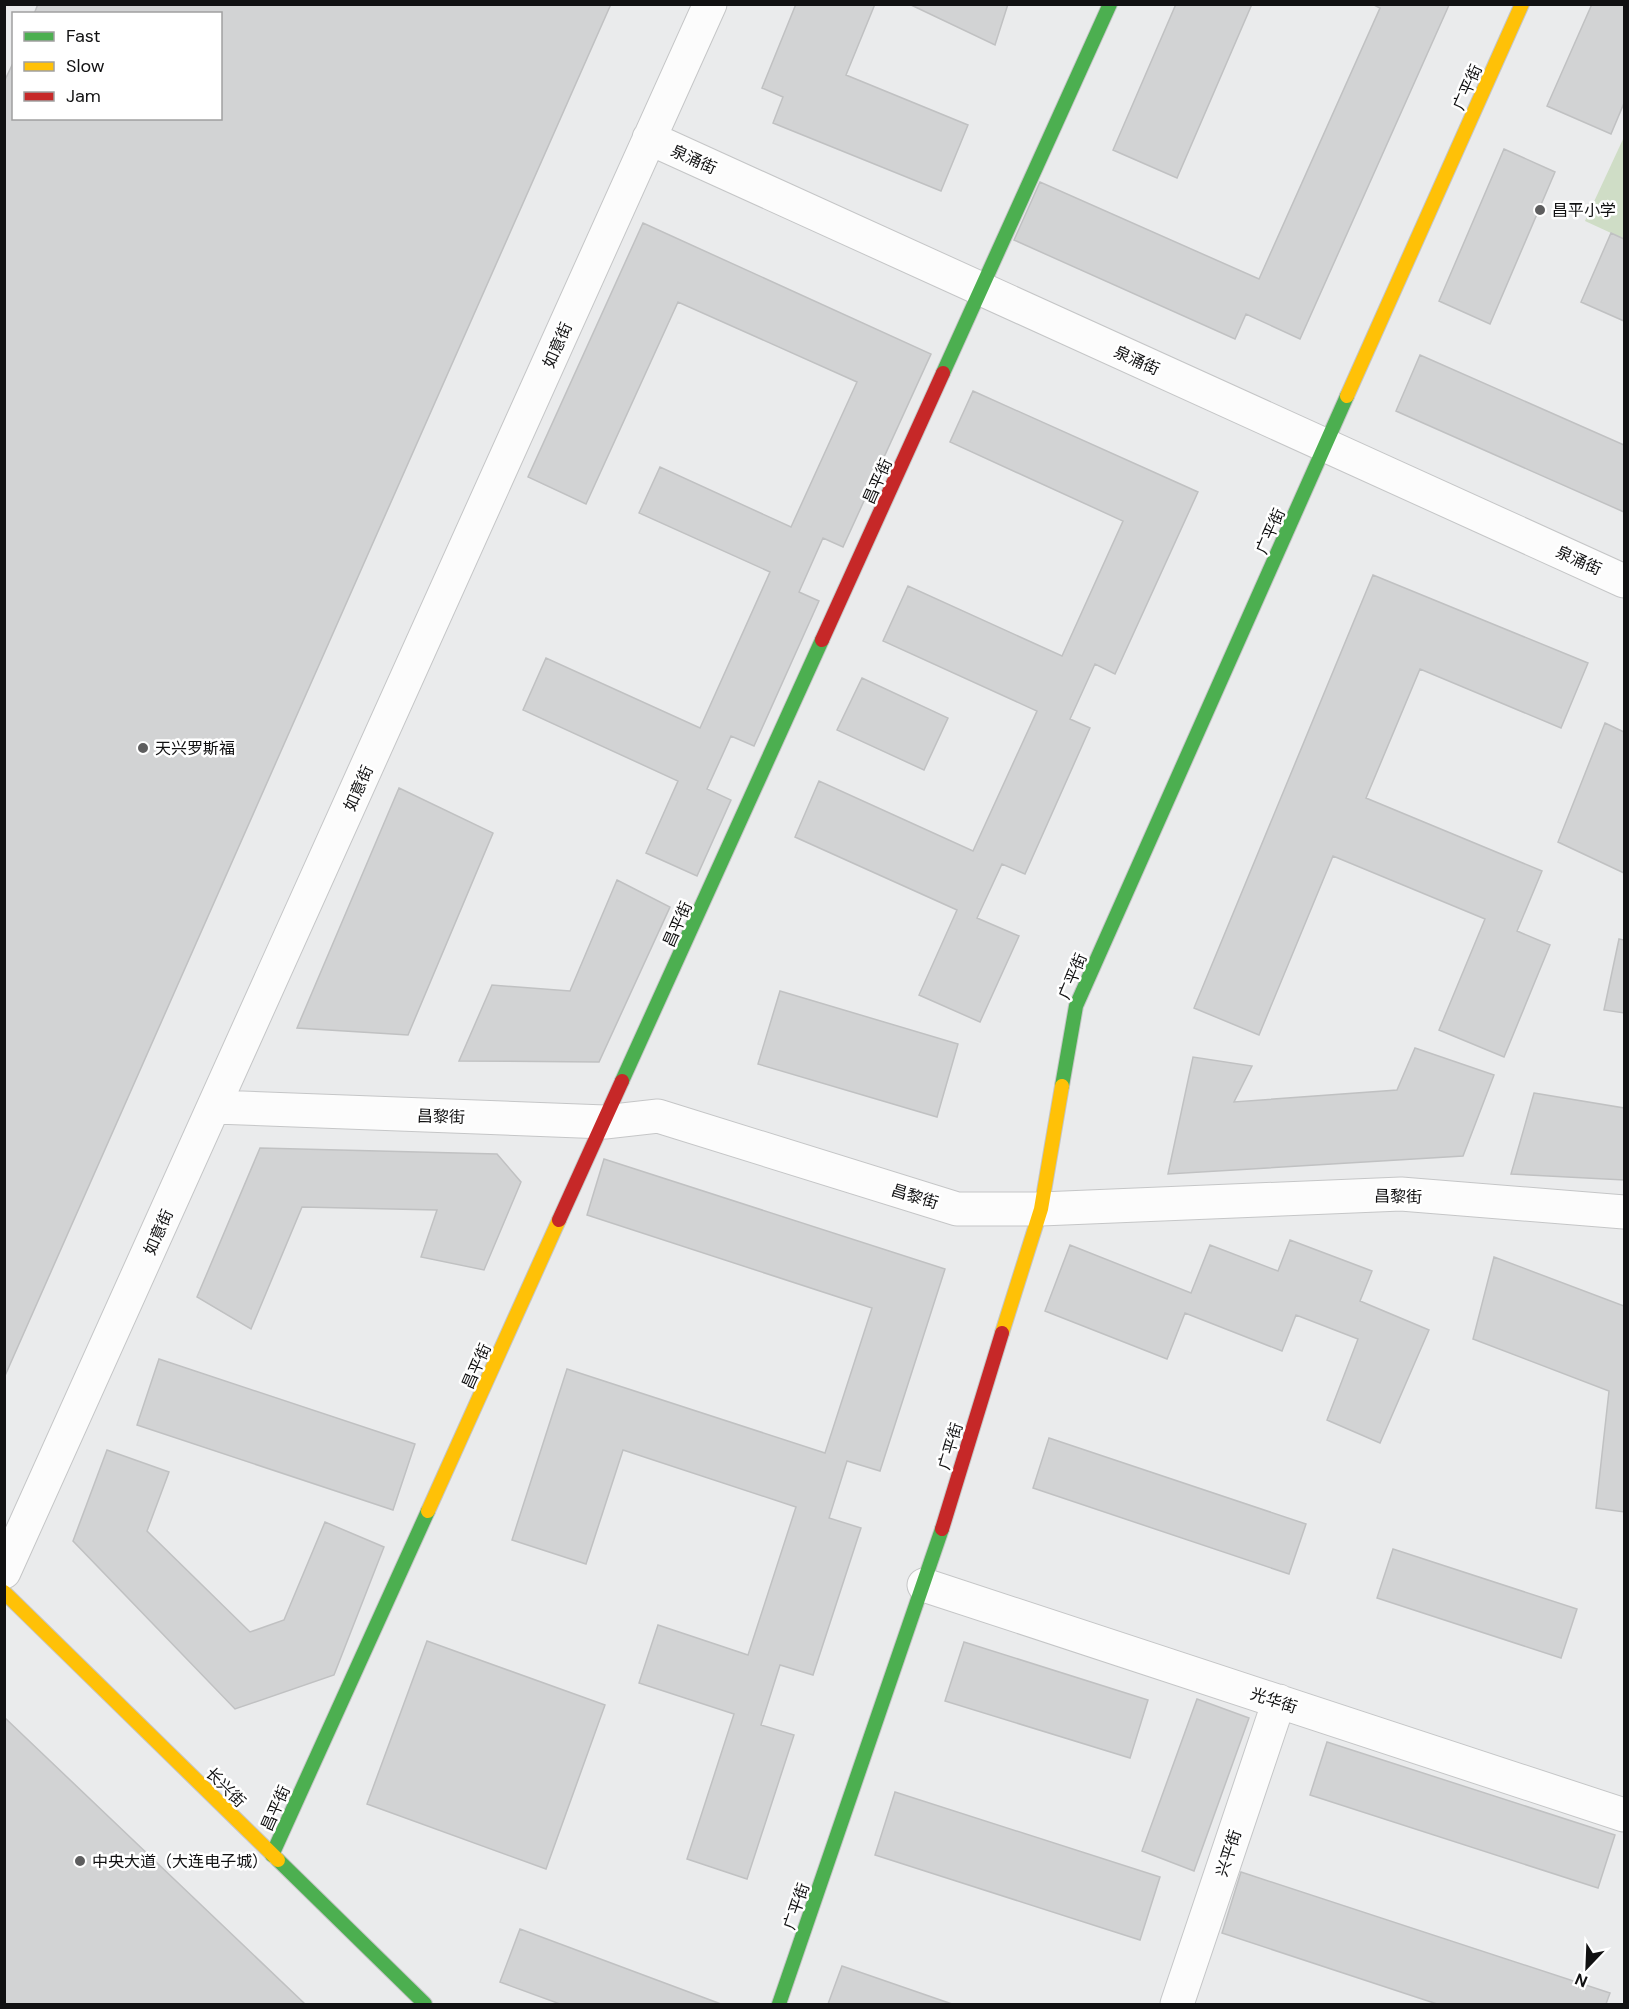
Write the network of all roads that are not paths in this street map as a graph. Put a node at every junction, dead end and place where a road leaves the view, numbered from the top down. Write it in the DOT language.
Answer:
graph roads {
  1 [pos="710,4"];
  2 [pos="1110,4"];
  3 [pos="1522,4"];
  4 [pos="649,138"];
  5 [pos="982,289"];
  6 [pos="1326,445"];
  7 [pos="1624,581"];
  8 [pos="215,1107"];
  9 [pos="605,1122"];
  10 [pos="1041,1209"];
  11 [pos="1624,1212"];
  12 [pos="4,1572"];
  13 [pos="924,1585"];
  14 [pos="4,1592"];
  15 [pos="1279,1701"];
  16 [pos="1624,1815"];
  17 [pos="272,1855"];
  18 [pos="425,2004"];
  19 [pos="779,2004"];
  20 [pos="1177,2004"];
  1 -- 4 [label="street, 如意街"];
  2 -- 5 [label="street, 昌平街"];
  3 -- 6 [label="street, 广平街"];
  4 -- 5 [label="street, 泉涌街"];
  4 -- 8 [label="street, 如意街"];
  5 -- 6 [label="street, 泉涌街"];
  5 -- 9 [label="street, 昌平街"];
  6 -- 7 [label="street, 泉涌街"];
  6 -- 10 [label="street, 广平街"];
  8 -- 9 [label="street, 昌黎街"];
  8 -- 12 [label="street, 如意街"];
  9 -- 10 [label="street, 昌黎街"];
  9 -- 17 [label="street, 昌平街"];
  10 -- 11 [label="street, 昌黎街"];
  10 -- 13 [label="street, 广平街"];
  13 -- 15 [label="street, 光华街"];
  13 -- 19 [label="street, 广平街"];
  14 -- 17 [label="street, 长兴街"];
  15 -- 16 [label="street, 光华街"];
  15 -- 20 [label="street, 兴平街"];
  17 -- 18 [label="street, 长兴街"];
}
